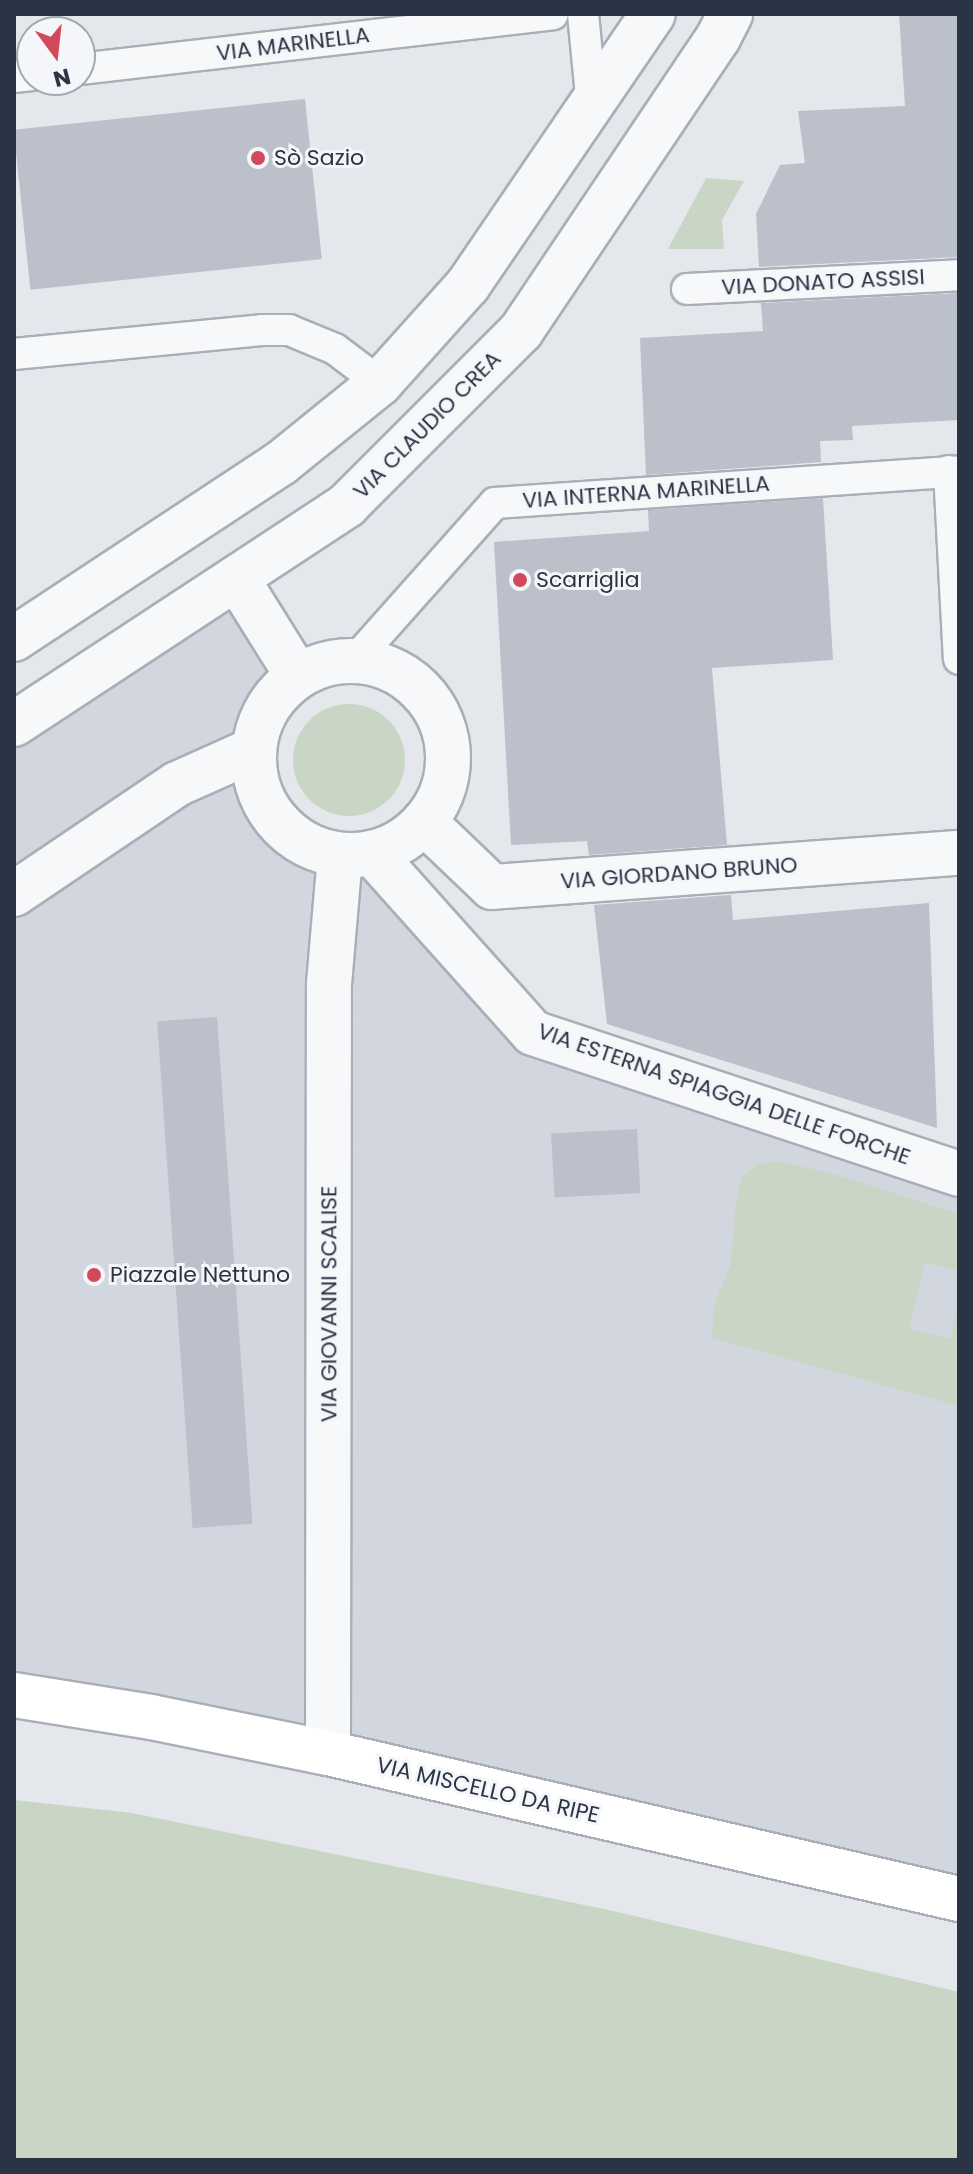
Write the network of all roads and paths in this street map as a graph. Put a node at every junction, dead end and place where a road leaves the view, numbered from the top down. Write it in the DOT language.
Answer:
graph roads {
  1 [pos="553,14"];
  2 [pos="583,14"];
  3 [pos="653,14"];
  4 [pos="730,14"];
  5 [pos="96,67"];
  6 [pos="592,105"];
  7 [pos="959,275"];
  8 [pos="687,289"];
  9 [pos="14,354"];
  10 [pos="380,383"];
  11 [pos="954,471"];
  12 [pos="237,579"];
  13 [pos="14,639"];
  14 [pos="959,659"];
  15 [pos="355,660"];
  16 [pos="297,675"];
  17 [pos="14,724"];
  18 [pos="253,750"];
  19 [pos="424,822"];
  20 [pos="959,853"];
  21 [pos="356,854"];
  22 [pos="14,894"];
  23 [pos="959,1174"];
  24 [pos="14,1695"];
  25 [pos="328,1753"];
  26 [pos="959,1899"];
  1 -- 5 [label="lane, VIA MARINELLA"];
  2 -- 6 [label="lane"];
  3 -- 6 [label="street"];
  4 -- 12 [label="street, VIA CLAUDIO CREA"];
  6 -- 10 [label="street"];
  7 -- 8 [label="lane, VIA DONATO ASSISI"];
  9 -- 10 [label="lane"];
  10 -- 13 [label="street"];
  11 -- 14 [label="lane"];
  11 -- 15 [label="lane, VIA INTERNA MARINELLA"];
  12 -- 16 [label="street"];
  12 -- 17 [label="street, VIA CLAUDIO CREA"];
  15 -- 16 [label="street"];
  15 -- 19 [label="street"];
  16 -- 18 [label="street"];
  18 -- 21 [label="street"];
  18 -- 22 [label="street"];
  19 -- 20 [label="street, VIA GIORDANO BRUNO"];
  19 -- 21 [label="street"];
  21 -- 23 [label="street, VIA ESTERNA SPIAGGIA DELLE FORCHE"];
  21 -- 25 [label="street, VIA GIOVANNI SCALISE"];
  24 -- 25 [label="main road, VIA MISCELLO DA RIPE"];
  25 -- 26 [label="main road, VIA MISCELLO DA RIPE"];
}
